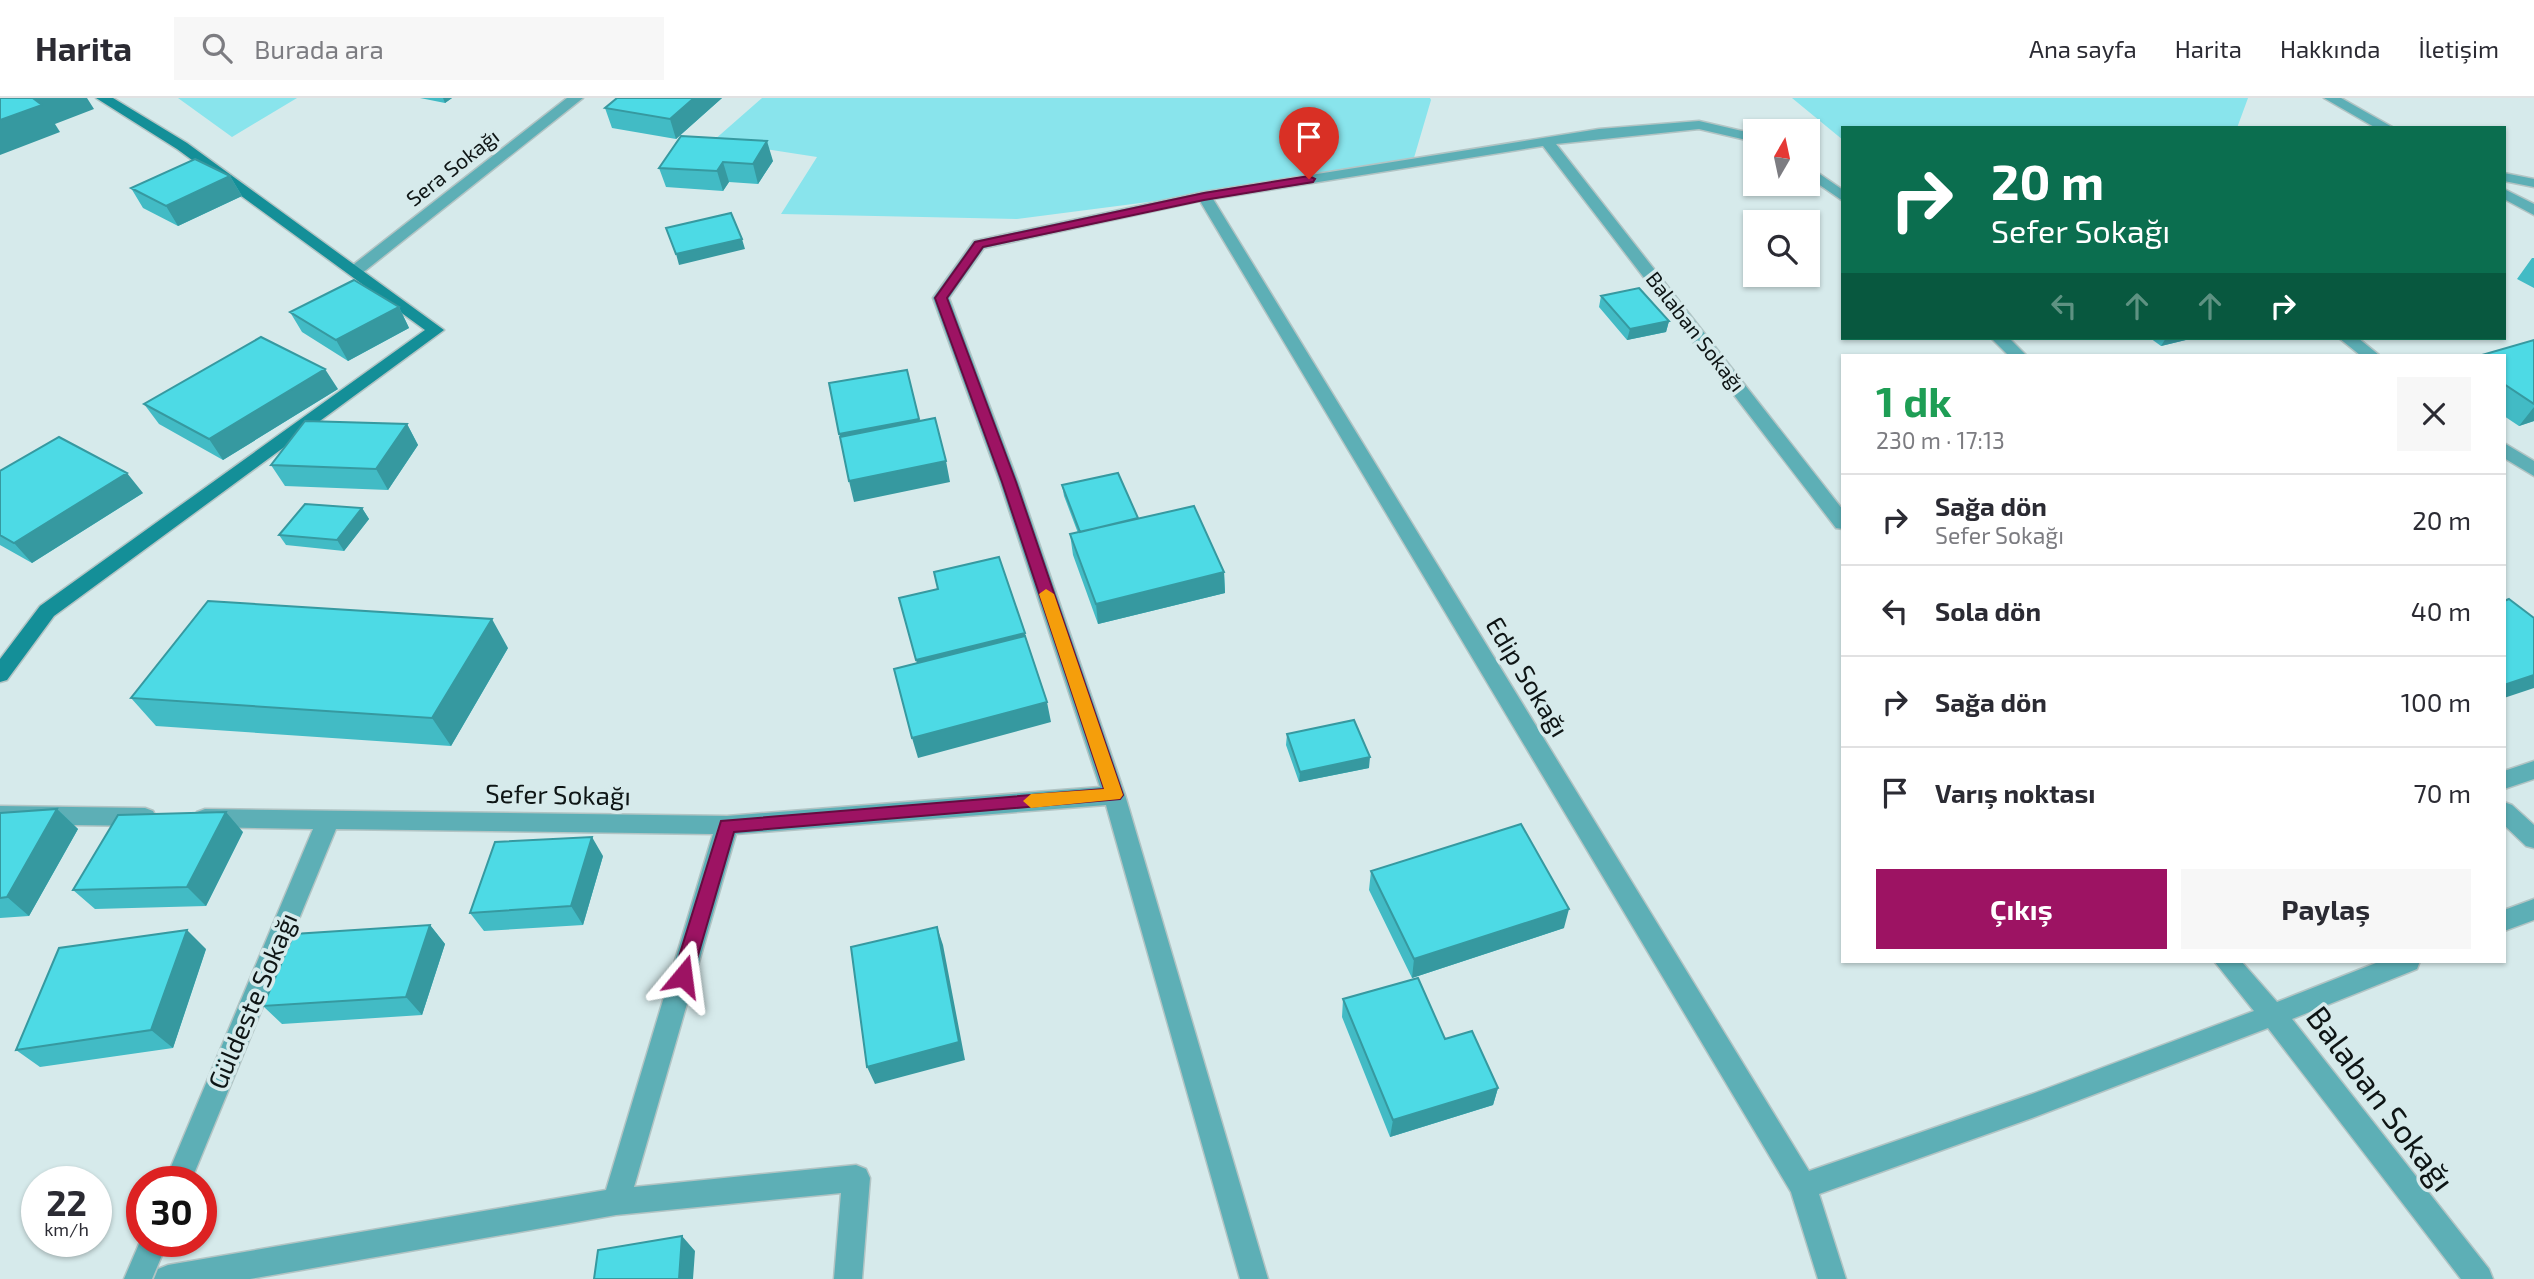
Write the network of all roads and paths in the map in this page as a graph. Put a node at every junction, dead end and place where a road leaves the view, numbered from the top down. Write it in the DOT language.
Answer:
graph roads {
  1 [pos="103,98"];
  2 [pos="576,98"];
  3 [pos="2330,98"];
  4 [pos="2383,126"];
  5 [pos="1743,135"];
  6 [pos="1546,141"];
  7 [pos="2506,177"];
  8 [pos="1820,179"];
  9 [pos="2534,183"];
  10 [pos="2506,194"];
  11 [pos="1841,195"];
  12 [pos="1204,196"];
  13 [pos="2534,210"];
  14 [pos="355,271"];
  15 [pos="2001,340"];
  16 [pos="2350,340"];
  17 [pos="2017,354"];
  18 [pos="2370,354"];
  19 [pos="2506,450"];
  20 [pos="2534,470"];
  21 [pos="1841,520"];
  22 [pos="0,674"];
  23 [pos="2534,770"];
  24 [pos="2506,779"];
  25 [pos="1114,795"];
  26 [pos="2506,813"];
  27 [pos="0,815"];
  28 [pos="328,820"];
  29 [pos="727,825"];
  30 [pos="2534,839"];
  31 [pos="2534,909"];
  32 [pos="2506,920"];
  33 [pos="2228,963"];
  34 [pos="2403,963"];
  35 [pos="2276,1015"];
  36 [pos="184,1166"];
  37 [pos="1803,1186"];
  38 [pos="616,1202"];
  39 [pos="147,1257"];
  40 [pos="138,1279"];
  41 [pos="168,1279"];
  42 [pos="848,1279"];
  43 [pos="1255,1279"];
  44 [pos="1832,1279"];
  45 [pos="2479,1279"];
  1 -- 14 [label="street"];
  2 -- 14 [label="street, Sera Sokağı"];
  3 -- 4 [label="street"];
  5 -- 6 [label="street"];
  6 -- 12 [label="street"];
  6 -- 21 [label="street, Balaban Sokağı"];
  7 -- 9 [label="street"];
  8 -- 11 [label="street"];
  10 -- 13 [label="street"];
  12 -- 25 [label="street"];
  12 -- 37 [label="street, Edip Sokağı"];
  14 -- 22 [label="street"];
  15 -- 17 [label="street"];
  16 -- 18 [label="street"];
  19 -- 20 [label="street"];
  23 -- 24 [label="street"];
  25 -- 29 [label="street, Sefer Sokağı"];
  25 -- 43 [label="street"];
  26 -- 30 [label="street"];
  27 -- 28 [label="street, Sefer Sokağı"];
  28 -- 29 [label="street, Sefer Sokağı"];
  28 -- 36 [label="street, Güldeste Sokağı"];
  29 -- 38 [label="street"];
  31 -- 32 [label="street"];
  33 -- 35 [label="street, Balaban Sokağı"];
  34 -- 35 [label="street"];
  35 -- 37 [label="street"];
  35 -- 45 [label="street, Balaban Sokağı"];
  37 -- 44 [label="street, Edip Sokağı"];
  38 -- 41 [label="street"];
  38 -- 42 [label="street"];
  39 -- 40 [label="street"];
}
